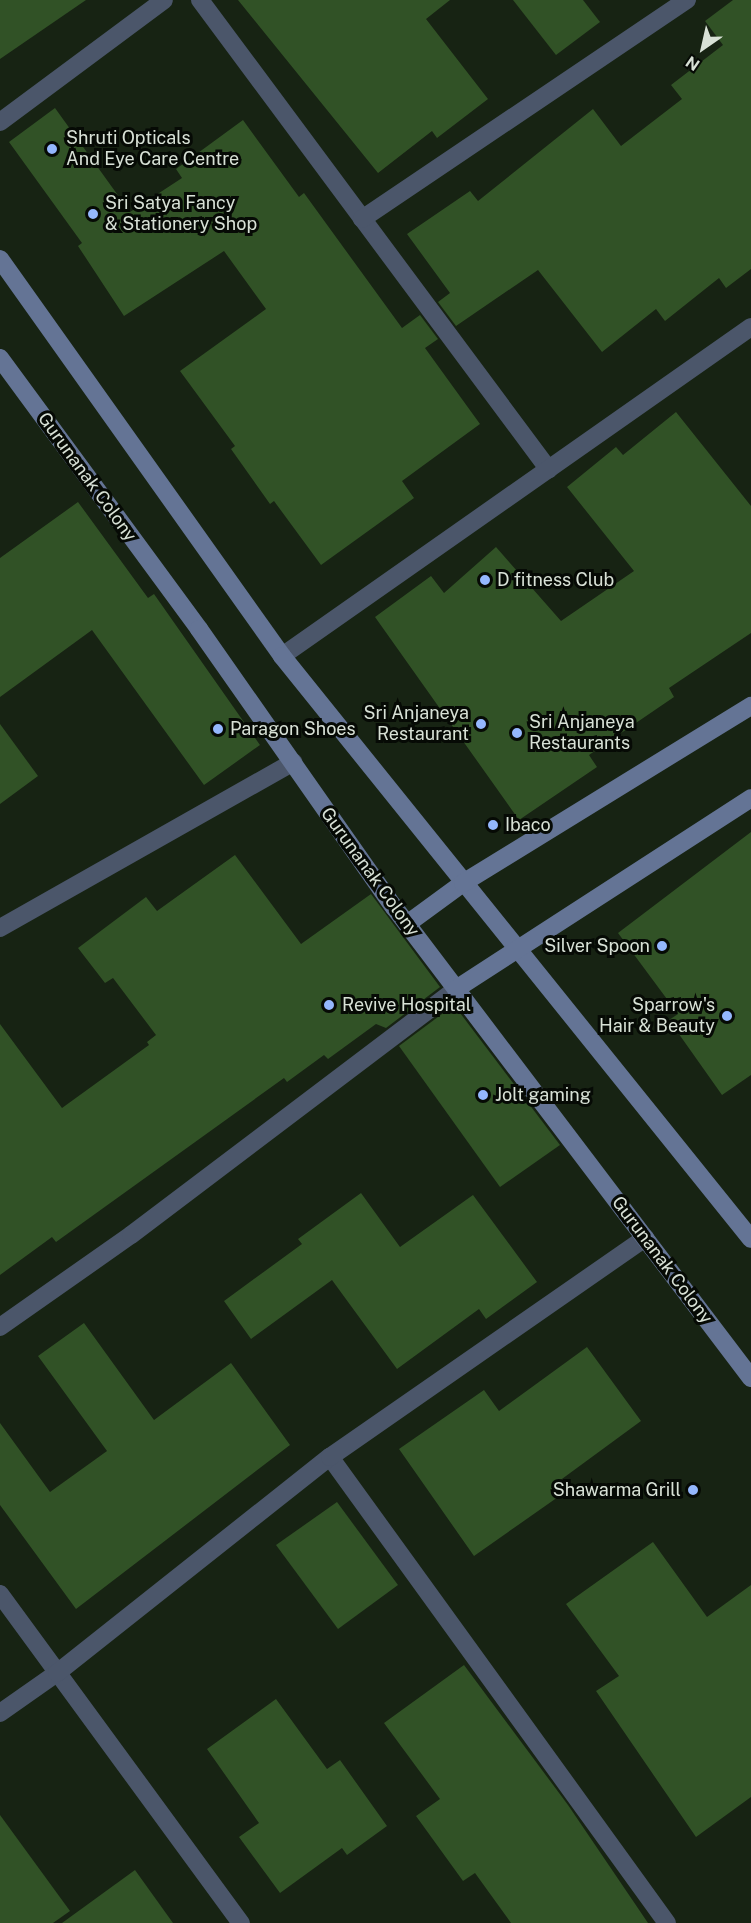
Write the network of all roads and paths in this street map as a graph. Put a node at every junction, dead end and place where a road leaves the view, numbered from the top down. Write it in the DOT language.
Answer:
graph roads {
  1 [pos="164,0"];
  2 [pos="200,0"];
  3 [pos="687,0"];
  4 [pos="0,122"];
  5 [pos="362,219"];
  6 [pos="0,259"];
  7 [pos="751,327"];
  8 [pos="0,358"];
  9 [pos="549,470"];
  10 [pos="282,656"];
  11 [pos="751,706"];
  12 [pos="293,762"];
  13 [pos="751,798"];
  14 [pos="463,883"];
  15 [pos="407,924"];
  16 [pos="0,928"];
  17 [pos="514,948"];
  18 [pos="456,989"];
  19 [pos="645,1238"];
  20 [pos="751,1239"];
  21 [pos="0,1327"];
  22 [pos="751,1378"];
  23 [pos="330,1457"];
  24 [pos="0,1594"];
  25 [pos="57,1674"];
  26 [pos="0,1713"];
  27 [pos="241,1923"];
  28 [pos="667,1923"];
  1 -- 4 [label="street"];
  2 -- 5 [label="street"];
  3 -- 5 [label="street"];
  5 -- 9 [label="street"];
  6 -- 10 [label="street"];
  7 -- 9 [label="street"];
  8 -- 12 [label="street, Gurunanak Colony"];
  9 -- 10 [label="street"];
  10 -- 14 [label="street"];
  11 -- 14 [label="street"];
  12 -- 15 [label="street, Gurunanak Colony"];
  12 -- 16 [label="street"];
  13 -- 17 [label="street"];
  14 -- 15 [label="street"];
  14 -- 17 [label="street"];
  15 -- 18 [label="street, Gurunanak Colony"];
  17 -- 18 [label="street"];
  17 -- 20 [label="street"];
  18 -- 19 [label="street, Gurunanak Colony"];
  18 -- 21 [label="street"];
  19 -- 22 [label="street, Gurunanak Colony"];
  19 -- 23 [label="street"];
  23 -- 25 [label="street"];
  23 -- 28 [label="street"];
  24 -- 25 [label="street"];
  25 -- 26 [label="street"];
  25 -- 27 [label="street"];
}
